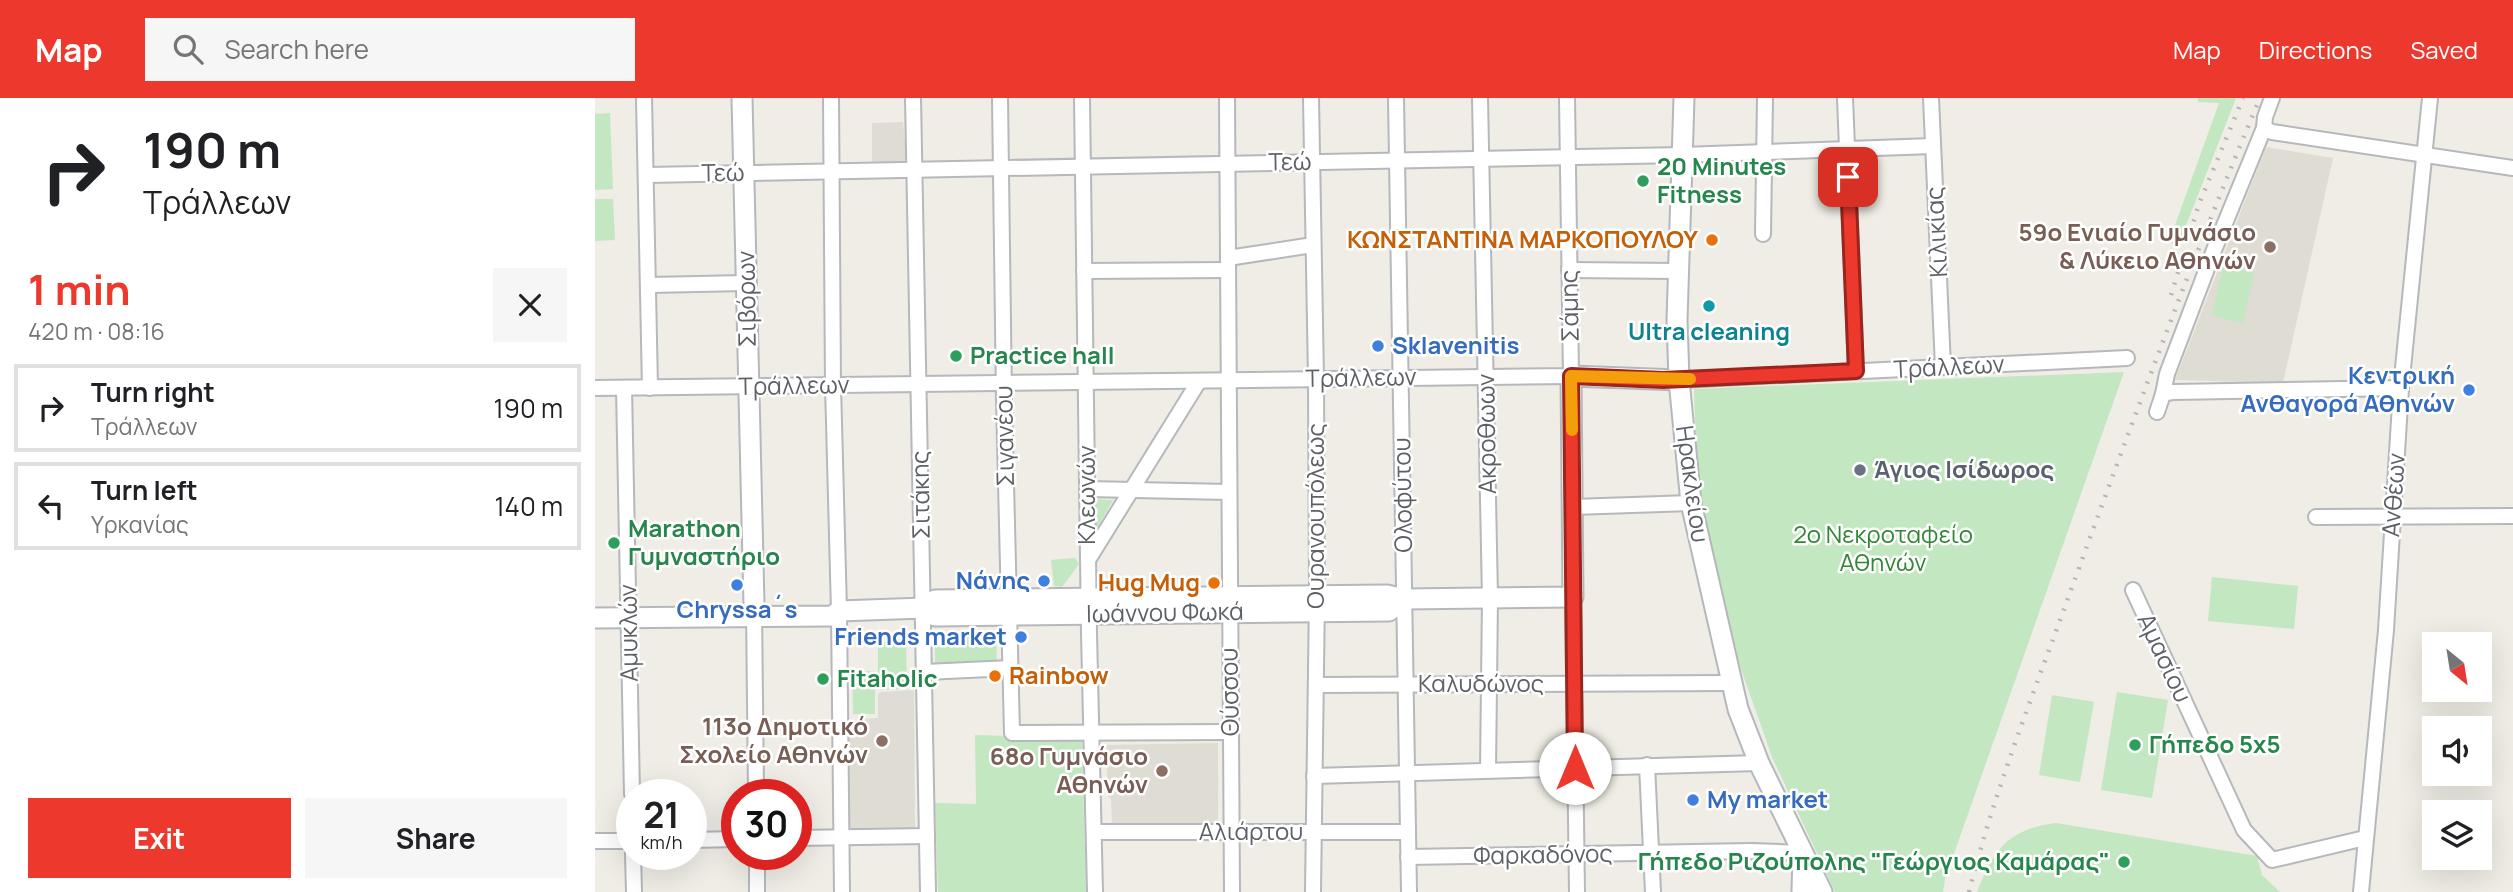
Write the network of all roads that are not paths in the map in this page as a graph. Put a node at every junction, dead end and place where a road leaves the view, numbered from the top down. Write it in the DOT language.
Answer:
graph roads {
  1 [pos="644,98"];
  2 [pos="742,98"];
  3 [pos="831,98"];
  4 [pos="913,98"];
  5 [pos="1000,98"];
  6 [pos="1082,98"];
  7 [pos="1227,98"];
  8 [pos="1311,98"];
  9 [pos="1396,98"];
  10 [pos="1480,98"];
  11 [pos="1567,98"];
  12 [pos="1685,98"];
  13 [pos="1765,98"];
  14 [pos="1845,98"];
  15 [pos="1931,98"];
  16 [pos="2272,98"];
  17 [pos="2430,98"];
  18 [pos="2264,128"];
  19 [pos="1933,146"];
  20 [pos="1847,149"];
  21 [pos="1764,152"];
  22 [pos="1683,155"];
  23 [pos="2426,155"];
  24 [pos="1567,157"];
  25 [pos="1482,159"];
  26 [pos="1397,160"];
  27 [pos="1312,162"];
  28 [pos="1228,164"];
  29 [pos="1083,166"];
  30 [pos="1001,168"];
  31 [pos="2513,168"];
  32 [pos="915,170"];
  33 [pos="832,171"];
  34 [pos="743,173"];
  35 [pos="647,174"];
  36 [pos="1763,234"];
  37 [pos="1313,245"];
  38 [pos="1228,264"];
  39 [pos="1569,270"];
  40 [pos="1084,271"];
  41 [pos="1678,271"];
  42 [pos="746,283"];
  43 [pos="649,285"];
  44 [pos="2127,358"];
  45 [pos="1943,367"];
  46 [pos="1856,371"];
  47 [pos="1571,376"];
  48 [pos="1485,377"];
  49 [pos="1401,378"];
  50 [pos="1316,379"];
  51 [pos="1199,380"];
  52 [pos="1228,380"];
  53 [pos="1679,380"];
  54 [pos="1086,382"];
  55 [pos="1003,383"];
  56 [pos="918,384"];
  57 [pos="833,385"];
  58 [pos="748,386"];
  59 [pos="650,387"];
  60 [pos="595,388"];
  61 [pos="624,388"];
  62 [pos="2402,388"];
  63 [pos="2163,394"];
  64 [pos="2157,412"];
  65 [pos="1087,489"];
  66 [pos="1132,490"];
  67 [pos="1229,492"];
  68 [pos="1691,503"];
  69 [pos="1573,507"];
  70 [pos="2393,516"];
  71 [pos="2513,516"];
  72 [pos="2316,517"];
  73 [pos="1088,561"];
  74 [pos="2133,590"];
  75 [pos="1573,597"];
  76 [pos="1490,598"];
  77 [pos="1404,599"];
  78 [pos="1317,604"];
  79 [pos="1229,605"];
  80 [pos="595,606"];
  81 [pos="1009,607"];
  82 [pos="1089,607"];
  83 [pos="924,608"];
  84 [pos="754,611"];
  85 [pos="839,611"];
  86 [pos="629,612"];
  87 [pos="595,618"];
  88 [pos="1010,668"];
  89 [pos="925,672"];
  90 [pos="1731,683"];
  91 [pos="1489,684"];
  92 [pos="1575,684"];
  93 [pos="1316,685"];
  94 [pos="1406,685"];
  95 [pos="1091,732"];
  96 [pos="1231,732"];
  97 [pos="1759,763"];
  98 [pos="1647,765"];
  99 [pos="1575,768"];
  100 [pos="1488,770"];
  101 [pos="1407,774"];
  102 [pos="1314,776"];
  103 [pos="632,779"];
  104 [pos="756,779"];
  105 [pos="1232,831"];
  106 [pos="1094,832"];
  107 [pos="1314,832"];
  108 [pos="1408,832"];
  109 [pos="927,836"];
  110 [pos="842,837"];
  111 [pos="812,838"];
  112 [pos="2365,838"];
  113 [pos="595,841"];
  114 [pos="616,841"];
  115 [pos="1652,853"];
  116 [pos="1803,853"];
  117 [pos="1577,854"];
  118 [pos="1408,857"];
  119 [pos="633,870"];
  120 [pos="757,870"];
  121 [pos="634,892"];
  122 [pos="757,892"];
  123 [pos="842,892"];
  124 [pos="928,892"];
  125 [pos="1095,892"];
  126 [pos="1233,892"];
  127 [pos="1313,892"];
  128 [pos="1409,892"];
  129 [pos="1577,892"];
  130 [pos="1653,892"];
  131 [pos="1803,892"];
  132 [pos="1822,892"];
  133 [pos="2361,892"];
  1 -- 35 [label="street"];
  2 -- 34 [label="street, Σιβόρων"];
  3 -- 33 [label="street"];
  4 -- 32 [label="street, Σιτάκης"];
  5 -- 30 [label="street, Σιγανέου"];
  6 -- 29 [label="street, Κλεωνών"];
  7 -- 28 [label="street, Θύσσου"];
  8 -- 27 [label="street, Ουρανουπόλεως"];
  9 -- 26 [label="street, Ολοφύτου"];
  10 -- 25 [label="street, Ακροθωων"];
  11 -- 24 [label="street, Σάμης"];
  12 -- 22 [label="street, Ηρακλείου"];
  13 -- 21 [label="street"];
  14 -- 20 [label="street"];
  15 -- 19 [label="street, Κιλικίας"];
  16 -- 18 [label="street"];
  17 -- 23 [label="street, Ανθέων"];
  18 -- 23 [label="street"];
  18 -- 63 [label="street"];
  19 -- 20 [label="street, Τεώ"];
  19 -- 45 [label="street, Κιλικίας"];
  20 -- 21 [label="street, Τεώ"];
  20 -- 46 [label="street"];
  21 -- 22 [label="street, Τεώ"];
  21 -- 36 [label="street"];
  22 -- 24 [label="street, Τεώ"];
  22 -- 41 [label="street, Ηρακλείου"];
  23 -- 31 [label="street"];
  23 -- 62 [label="street, Ανθέων"];
  24 -- 25 [label="street, Τεώ"];
  24 -- 39 [label="street, Σάμης"];
  25 -- 26 [label="street, Τεώ"];
  25 -- 48 [label="street, Ακροθωων"];
  26 -- 27 [label="street, Τεώ"];
  26 -- 49 [label="street, Ολοφύτου"];
  27 -- 28 [label="street, Τεώ"];
  27 -- 37 [label="street, Ουρανουπόλεως"];
  28 -- 29 [label="street, Τεώ"];
  28 -- 38 [label="street, Θύσσου"];
  29 -- 30 [label="street, Τεώ"];
  29 -- 40 [label="street, Κλεωνών"];
  30 -- 32 [label="street, Τεώ"];
  30 -- 55 [label="street, Σιγανέου"];
  32 -- 33 [label="street, Τεώ"];
  32 -- 56 [label="street, Σιτάκης"];
  33 -- 34 [label="street, Τεώ"];
  33 -- 57 [label="street"];
  34 -- 35 [label="street, Τεώ"];
  34 -- 42 [label="street, Σιβόρων"];
  35 -- 43 [label="street"];
  37 -- 38 [label="street"];
  37 -- 50 [label="street, Ουρανουπόλεως"];
  38 -- 40 [label="street"];
  38 -- 52 [label="street, Θύσσου"];
  39 -- 41 [label="street"];
  39 -- 47 [label="street, Σάμης"];
  40 -- 54 [label="street, Κλεωνών"];
  41 -- 53 [label="street, Ηρακλείου"];
  42 -- 43 [label="street"];
  42 -- 58 [label="street, Σιβόρων"];
  43 -- 59 [label="street"];
  44 -- 45 [label="street, Τράλλεων"];
  45 -- 46 [label="street, Τράλλεων"];
  46 -- 53 [label="street, Τράλλεων"];
  47 -- 48 [label="street, Τράλλεων"];
  47 -- 53 [label="street, Τράλλεων"];
  47 -- 69 [label="street, Σάμης"];
  48 -- 49 [label="street, Τράλλεων"];
  48 -- 76 [label="street, Ακροθωων"];
  49 -- 50 [label="street, Τράλλεων"];
  49 -- 77 [label="street, Ολοφύτου"];
  50 -- 52 [label="street, Τράλλεων"];
  50 -- 78 [label="street, Ουρανουπόλεως"];
  51 -- 52 [label="street, Τράλλεων"];
  51 -- 54 [label="street, Τράλλεων"];
  51 -- 66 [label="street"];
  52 -- 67 [label="street, Θύσσου"];
  53 -- 68 [label="street, Ηρακλείου"];
  54 -- 55 [label="street, Τράλλεων"];
  54 -- 65 [label="street, Κλεωνών"];
  55 -- 56 [label="street, Τράλλεων"];
  55 -- 81 [label="street, Σιγανέου"];
  56 -- 57 [label="street, Τράλλεων"];
  56 -- 83 [label="street, Σιτάκης"];
  57 -- 58 [label="street, Τράλλεων"];
  57 -- 85 [label="street"];
  58 -- 59 [label="street, Τράλλεων"];
  58 -- 84 [label="street, Σιβόρων"];
  59 -- 61 [label="street, Τράλλεων"];
  60 -- 61 [label="street, Τράλλεων"];
  61 -- 86 [label="street, Αμυκλών"];
  62 -- 63 [label="street"];
  62 -- 70 [label="street, Ανθέων"];
  63 -- 64 [label="street"];
  65 -- 66 [label="street"];
  65 -- 73 [label="street, Κλεωνών"];
  66 -- 67 [label="street"];
  66 -- 73 [label="street"];
  67 -- 79 [label="street, Θύσσου"];
  68 -- 69 [label="street"];
  68 -- 90 [label="street, Ηρακλείου"];
  69 -- 75 [label="street, Σάμης"];
  70 -- 71 [label="street"];
  70 -- 72 [label="street"];
  70 -- 112 [label="street, Ανθέων"];
  73 -- 82 [label="street, Κλεωνών"];
  74 -- 112 [label="street, Αμασίου"];
  75 -- 76 [label="street, Ιωάννου Φωκά"];
  75 -- 92 [label="street, Σάμης"];
  76 -- 77 [label="street, Ιωάννου Φωκά"];
  76 -- 91 [label="street, Ακροθωων"];
  77 -- 78 [label="street, Ιωάννου Φωκά"];
  77 -- 94 [label="street, Ολοφύτου"];
  78 -- 79 [label="street, Ιωάννου Φωκά"];
  78 -- 93 [label="street, Ουρανουπόλεως"];
  79 -- 82 [label="street, Ιωάννου Φωκά"];
  79 -- 96 [label="street, Θύσσου"];
  80 -- 86 [label="street, Ιωάννου Φωκά"];
  81 -- 82 [label="street, Ιωάννου Φωκά"];
  81 -- 83 [label="street, Ιωάννου Φωκά"];
  81 -- 88 [label="street, Σιγανέου"];
  82 -- 95 [label="street, Κλεωνών"];
  83 -- 85 [label="street, Ιωάννου Φωκά"];
  83 -- 89 [label="street, Σιτάκης"];
  84 -- 85 [label="street, Ιωάννου Φωκά"];
  84 -- 86 [label="street, Ιωάννου Φωκά"];
  84 -- 104 [label="street, Σιβόρων"];
  85 -- 110 [label="street"];
  86 -- 87 [label="street, Ιωάννου Φωκά"];
  86 -- 103 [label="street, Αμυκλών"];
  88 -- 89 [label="street"];
  88 -- 95 [label="street, Σιγανέου"];
  89 -- 109 [label="street, Σιτάκης"];
  90 -- 92 [label="street, Καλυδώνος"];
  90 -- 97 [label="street, Ηρακλείου"];
  91 -- 92 [label="street, Καλυδώνος"];
  91 -- 94 [label="street, Καλυδώνος"];
  91 -- 100 [label="street, Ακροθωων"];
  92 -- 99 [label="street, Σάμης"];
  93 -- 94 [label="street, Καλυδώνος"];
  93 -- 102 [label="street, Ουρανουπόλεως"];
  94 -- 101 [label="street, Ολοφύτου"];
  95 -- 96 [label="street"];
  95 -- 106 [label="street, Κλεωνών"];
  96 -- 105 [label="street, Θύσσου"];
  97 -- 98 [label="street"];
  97 -- 116 [label="street, Ηρακλείου"];
  98 -- 99 [label="street"];
  98 -- 115 [label="street"];
  99 -- 100 [label="street"];
  99 -- 117 [label="street, Σάμης"];
  100 -- 101 [label="street"];
  101 -- 102 [label="street"];
  101 -- 108 [label="street, Ολοφύτου"];
  102 -- 107 [label="street, Ουρανουπόλεως"];
  105 -- 106 [label="street, Αλιάρτου"];
  105 -- 107 [label="street, Αλιάρτου"];
  105 -- 126 [label="street, Θύσσου"];
  106 -- 125 [label="street, Κλεωνών"];
  107 -- 108 [label="street, Αλιάρτου"];
  107 -- 127 [label="street, Ουρανουπόλεως"];
  108 -- 118 [label="street, Ολοφύτου"];
  109 -- 110 [label="street"];
  109 -- 124 [label="street, Σιτάκης"];
  110 -- 111 [label="street"];
  110 -- 123 [label="street"];
  112 -- 133 [label="street, Ανθέων"];
  113 -- 114 [label="street"];
  115 -- 116 [label="street, Φαρκαδόνος"];
  115 -- 117 [label="street, Φαρκαδόνος"];
  115 -- 130 [label="street"];
  116 -- 131 [label="street, Ηρακλείου"];
  116 -- 132 [label="street, Ηρακλείου"];
  117 -- 118 [label="street, Φαρκαδόνος"];
  117 -- 129 [label="street, Σάμης"];
  118 -- 128 [label="street, Ολοφύτου"];
  119 -- 121 [label="street"];
  120 -- 122 [label="street"];
}
